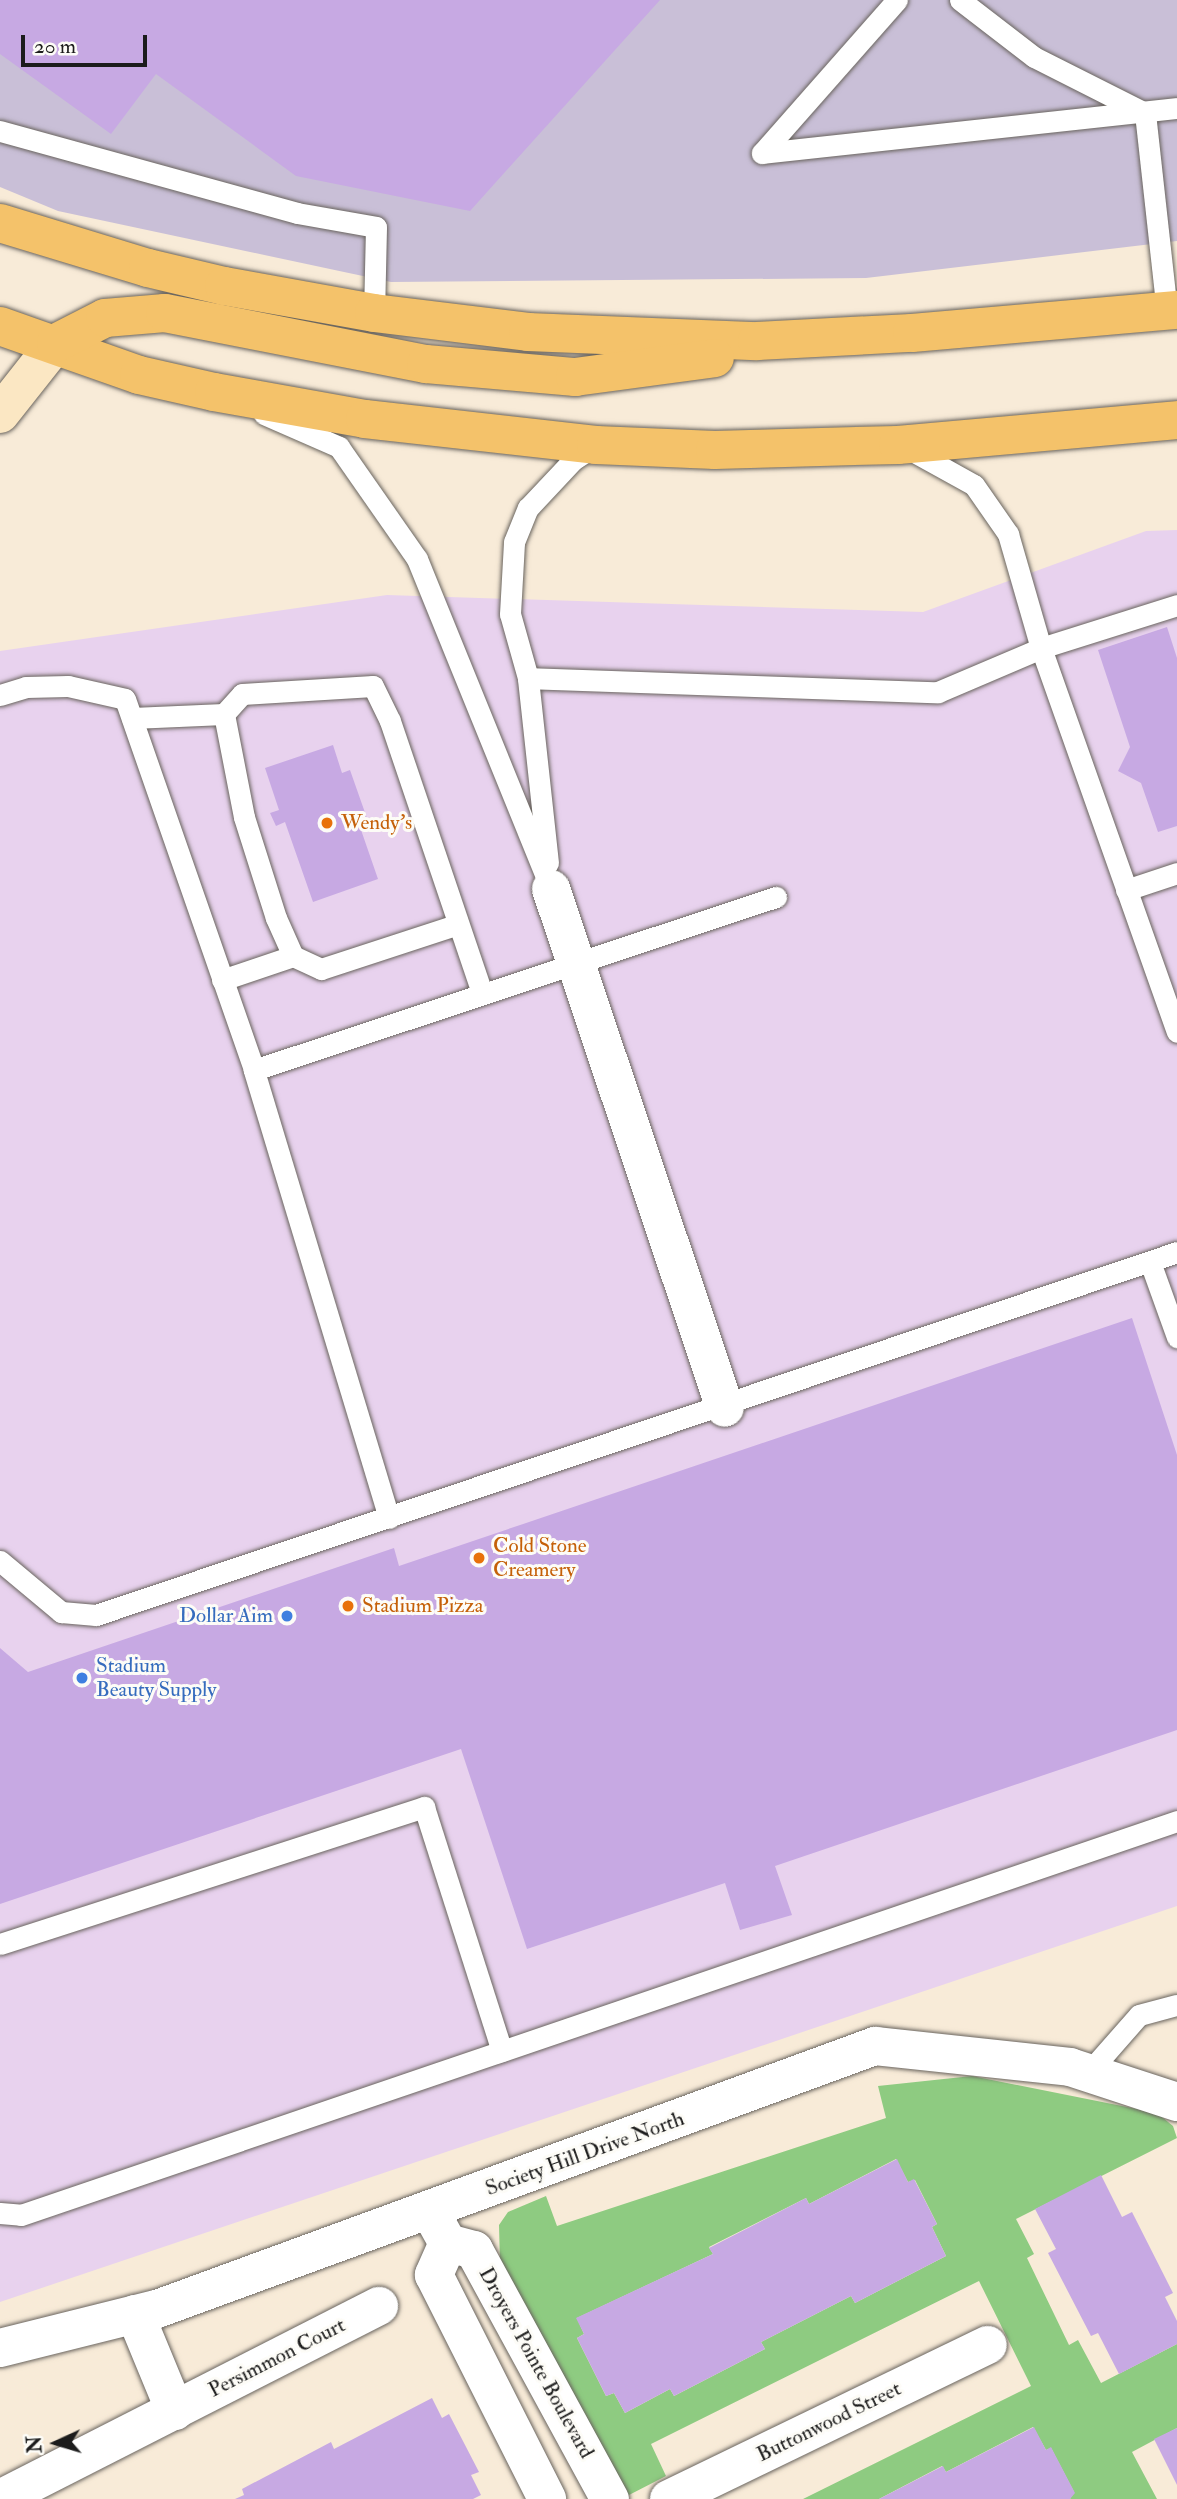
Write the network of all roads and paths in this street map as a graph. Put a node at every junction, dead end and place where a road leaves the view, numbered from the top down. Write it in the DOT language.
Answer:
graph roads {
  1 [pos="897,0"];
  2 [pos="960,0"];
  3 [pos="1177,108"];
  4 [pos="1145,113"];
  5 [pos="0,131"];
  6 [pos="0,223"];
  7 [pos="1172,310"];
  8 [pos="374,313"];
  9 [pos="0,326"];
  10 [pos="835,339"];
  11 [pos="56,344"];
  12 [pos="214,392"];
  13 [pos="0,414"];
  14 [pos="1173,423"];
  15 [pos="898,444"];
  16 [pos="596,445"];
  17 [pos="1177,606"];
  18 [pos="1041,648"];
  19 [pos="527,678"];
  20 [pos="0,695"];
  21 [pos="224,714"];
  22 [pos="132,718"];
  23 [pos="1177,873"];
  24 [pos="551,889"];
  25 [pos="1126,890"];
  26 [pos="776,897"];
  27 [pos="456,925"];
  28 [pos="293,956"];
  29 [pos="575,961"];
  30 [pos="222,980"];
  31 [pos="482,993"];
  32 [pos="1177,1032"];
  33 [pos="254,1070"];
  34 [pos="1177,1252"];
  35 [pos="1150,1262"];
  36 [pos="1177,1337"];
  37 [pos="725,1408"];
  38 [pos="389,1518"];
  39 [pos="0,1561"];
  40 [pos="1177,1821"];
  41 [pos="0,1944"];
  42 [pos="1177,2005"];
  43 [pos="502,2051"];
  44 [pos="1088,2073"];
  45 [pos="1177,2102"];
  46 [pos="0,2213"];
  47 [pos="439,2227"];
  48 [pos="379,2306"];
  49 [pos="135,2314"];
  50 [pos="988,2345"];
  51 [pos="0,2348"];
  52 [pos="175,2411"];
  53 [pos="4,2497"];
  54 [pos="547,2499"];
  55 [pos="610,2499"];
  56 [pos="669,2499"];
  1 -- 4 [label="lane"];
  2 -- 4 [label="lane"];
  3 -- 4 [label="lane"];
  4 -- 7 [label="lane"];
  5 -- 8 [label="lane"];
  6 -- 8 [label="highway"];
  7 -- 10 [label="highway"];
  8 -- 10 [label="highway"];
  9 -- 11 [label="highway"];
  10 -- 11 [label="highway"];
  11 -- 12 [label="highway"];
  11 -- 13 [label="street"];
  12 -- 16 [label="highway"];
  12 -- 24 [label="lane"];
  14 -- 15 [label="highway"];
  15 -- 16 [label="highway"];
  15 -- 18 [label="lane"];
  16 -- 19 [label="lane"];
  17 -- 18 [label="lane"];
  18 -- 19 [label="lane"];
  18 -- 25 [label="lane"];
  19 -- 24 [label="lane"];
  20 -- 22 [label="lane"];
  21 -- 22 [label="lane"];
  21 -- 27 [label="lane"];
  21 -- 28 [label="lane"];
  22 -- 30 [label="lane"];
  23 -- 25 [label="lane"];
  24 -- 29 [label="street"];
  25 -- 32 [label="lane"];
  26 -- 29 [label="lane"];
  27 -- 28 [label="lane"];
  27 -- 31 [label="lane"];
  28 -- 30 [label="lane"];
  29 -- 31 [label="lane"];
  29 -- 37 [label="street"];
  30 -- 33 [label="lane"];
  31 -- 33 [label="lane"];
  33 -- 38 [label="lane"];
  34 -- 35 [label="lane"];
  35 -- 36 [label="lane"];
  35 -- 37 [label="lane"];
  37 -- 38 [label="lane"];
  38 -- 39 [label="lane"];
  40 -- 43 [label="lane"];
  41 -- 43 [label="lane"];
  42 -- 44 [label="lane"];
  43 -- 46 [label="lane"];
  44 -- 45 [label="street, Society Hill Drive North"];
  44 -- 47 [label="street, Society Hill Drive North"];
  47 -- 49 [label="street, Society Hill Drive North"];
  47 -- 54 [label="street"];
  47 -- 55 [label="street, Droyers Pointe Boulevard"];
  48 -- 52 [label="street, Persimmon Court"];
  49 -- 51 [label="street, Society Hill Drive North"];
  49 -- 52 [label="street"];
  50 -- 56 [label="street, Buttonwood Street"];
  52 -- 53 [label="street, Persimmon Court"];
}
